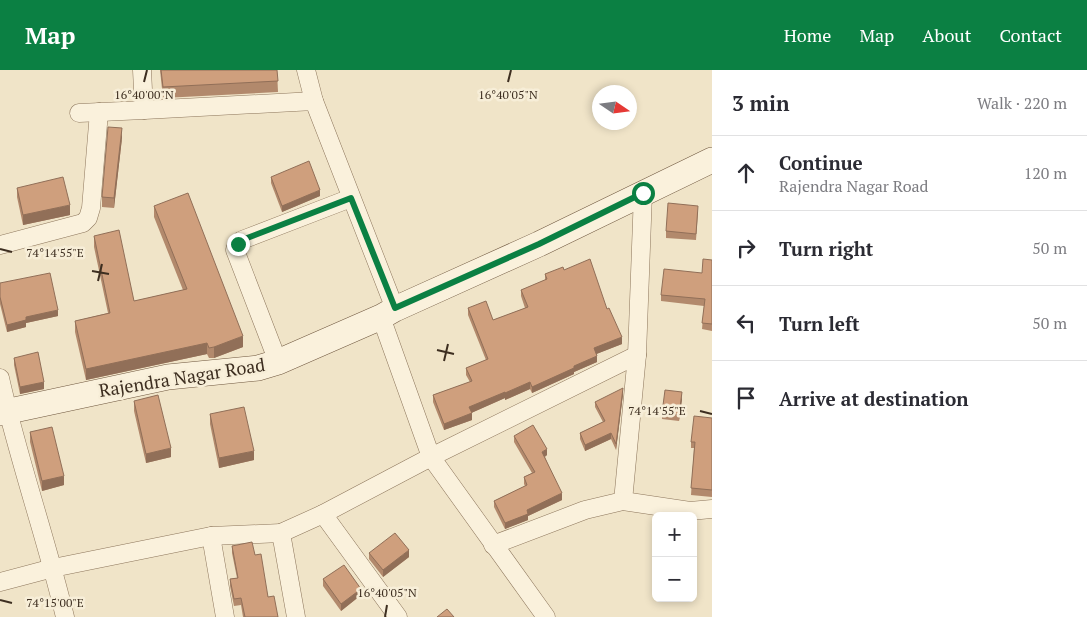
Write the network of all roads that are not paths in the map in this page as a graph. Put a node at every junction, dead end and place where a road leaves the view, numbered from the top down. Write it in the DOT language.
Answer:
graph roads {
  1 [pos="142,70"];
  2 [pos="306,70"];
  3 [pos="314,101"];
  4 [pos="144,110"];
  5 [pos="99,112"];
  6 [pos="79,113"];
  7 [pos="712,160"];
  8 [pos="643,193"];
  9 [pos="351,198"];
  10 [pos="0,245"];
  11 [pos="388,313"];
  12 [pos="637,355"];
  13 [pos="278,362"];
  14 [pos="0,378"];
  15 [pos="4,412"];
  16 [pos="431,458"];
  17 [pos="623,501"];
  18 [pos="712,509"];
  19 [pos="323,514"];
  20 [pos="281,533"];
  21 [pos="212,536"];
  22 [pos="493,545"];
  23 [pos="53,568"];
  24 [pos="0,582"];
  25 [pos="65,617"];
  26 [pos="225,617"];
  27 [pos="296,617"];
  28 [pos="398,617"];
  29 [pos="546,617"];
  1 -- 4 [label="street"];
  2 -- 3 [label="street"];
  3 -- 4 [label="street"];
  3 -- 9 [label="street"];
  4 -- 5 [label="street"];
  5 -- 6 [label="street"];
  5 -- 10 [label="street"];
  7 -- 8 [label="street, Rajendra Nagar Road"];
  8 -- 11 [label="street, Rajendra Nagar Road"];
  8 -- 12 [label="street"];
  9 -- 11 [label="street"];
  9 -- 13 [label="street"];
  11 -- 13 [label="street, Rajendra Nagar Road"];
  11 -- 16 [label="street"];
  12 -- 16 [label="street"];
  12 -- 17 [label="street"];
  13 -- 15 [label="street, Rajendra Nagar Road"];
  14 -- 15 [label="street"];
  15 -- 23 [label="street"];
  16 -- 19 [label="street"];
  16 -- 22 [label="street"];
  17 -- 18 [label="street"];
  17 -- 22 [label="street"];
  19 -- 20 [label="street"];
  19 -- 28 [label="street"];
  20 -- 21 [label="street"];
  20 -- 27 [label="street"];
  21 -- 23 [label="street"];
  21 -- 26 [label="street"];
  22 -- 29 [label="street"];
  23 -- 24 [label="street"];
  23 -- 25 [label="street"];
}
